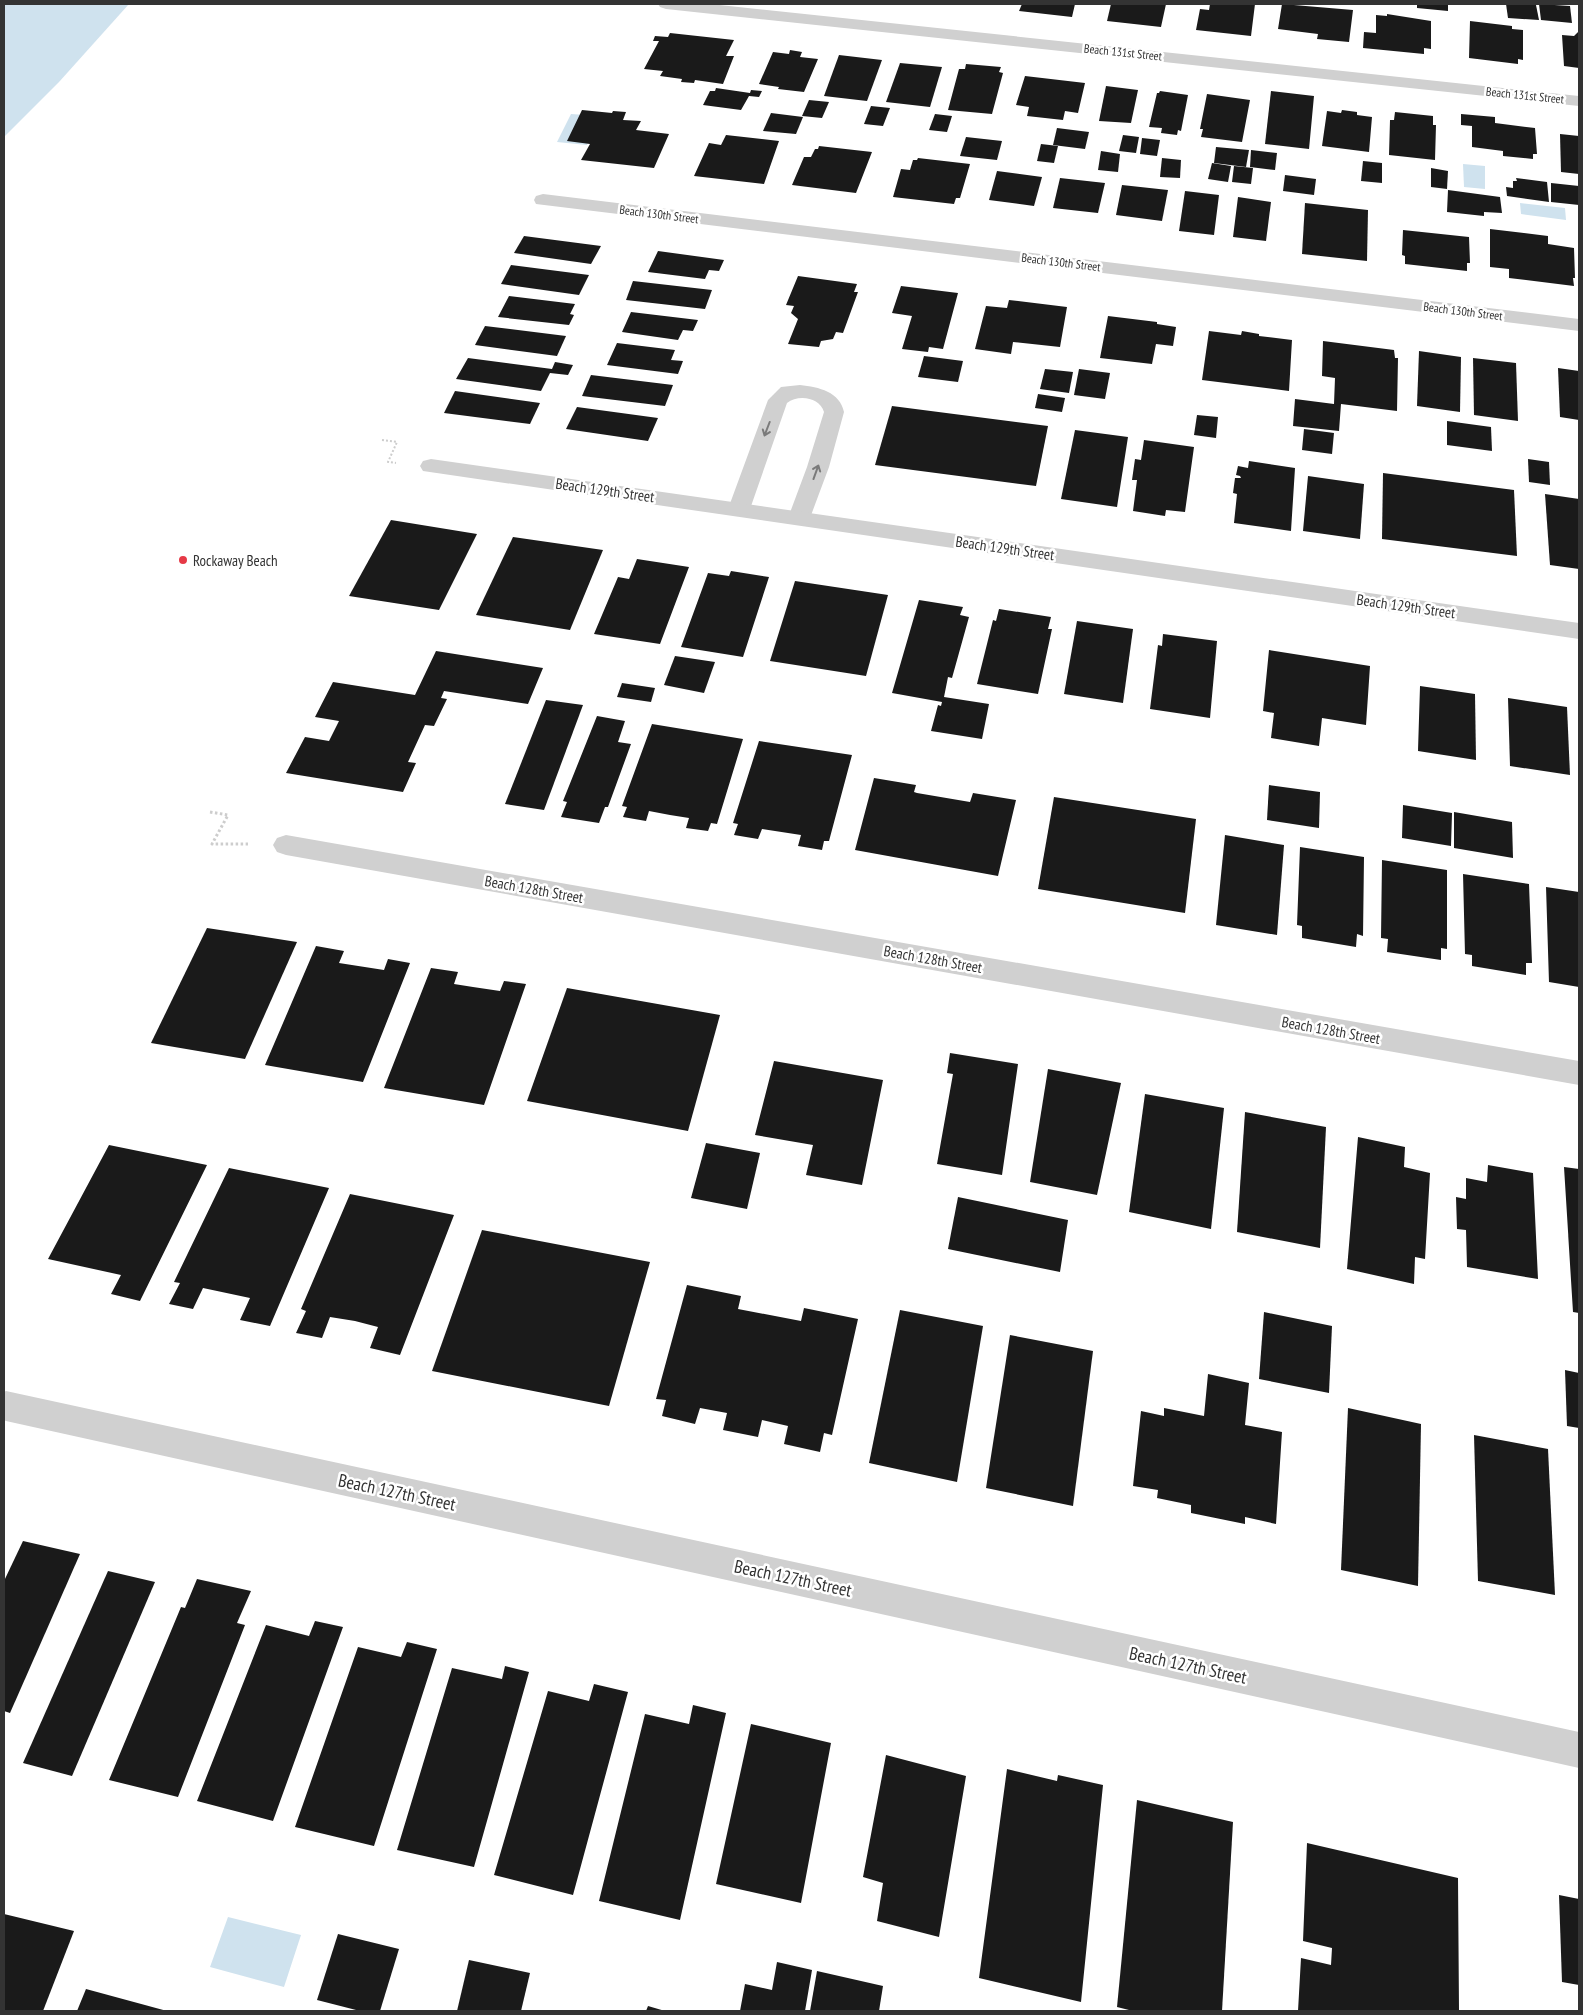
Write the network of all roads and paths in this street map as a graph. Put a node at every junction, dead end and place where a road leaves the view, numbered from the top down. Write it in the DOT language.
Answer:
graph roads {
  1 [pos="666,4"];
  2 [pos="1579,101"];
  3 [pos="543,200"];
  4 [pos="1579,325"];
  5 [pos="431,466"];
  6 [pos="739,508"];
  7 [pos="799,518"];
  8 [pos="1579,631"];
  9 [pos="210,812"];
  10 [pos="286,845"];
  11 [pos="1579,1074"];
  12 [pos="6,1406"];
  13 [pos="1579,1750"];
  1 -- 2 [label="street, Beach 131st Street"];
  3 -- 4 [label="street, Beach 130th Street"];
  5 -- 6 [label="street, Beach 129th Street"];
  6 -- 7 [label="street, Beach 129th Street"];
  7 -- 6 [label="street, one-way"];
  7 -- 8 [label="street, Beach 129th Street"];
  9 -- 10 [label="path"];
  10 -- 11 [label="street, Beach 128th Street"];
  12 -- 13 [label="street, Beach 127th Street"];
}
